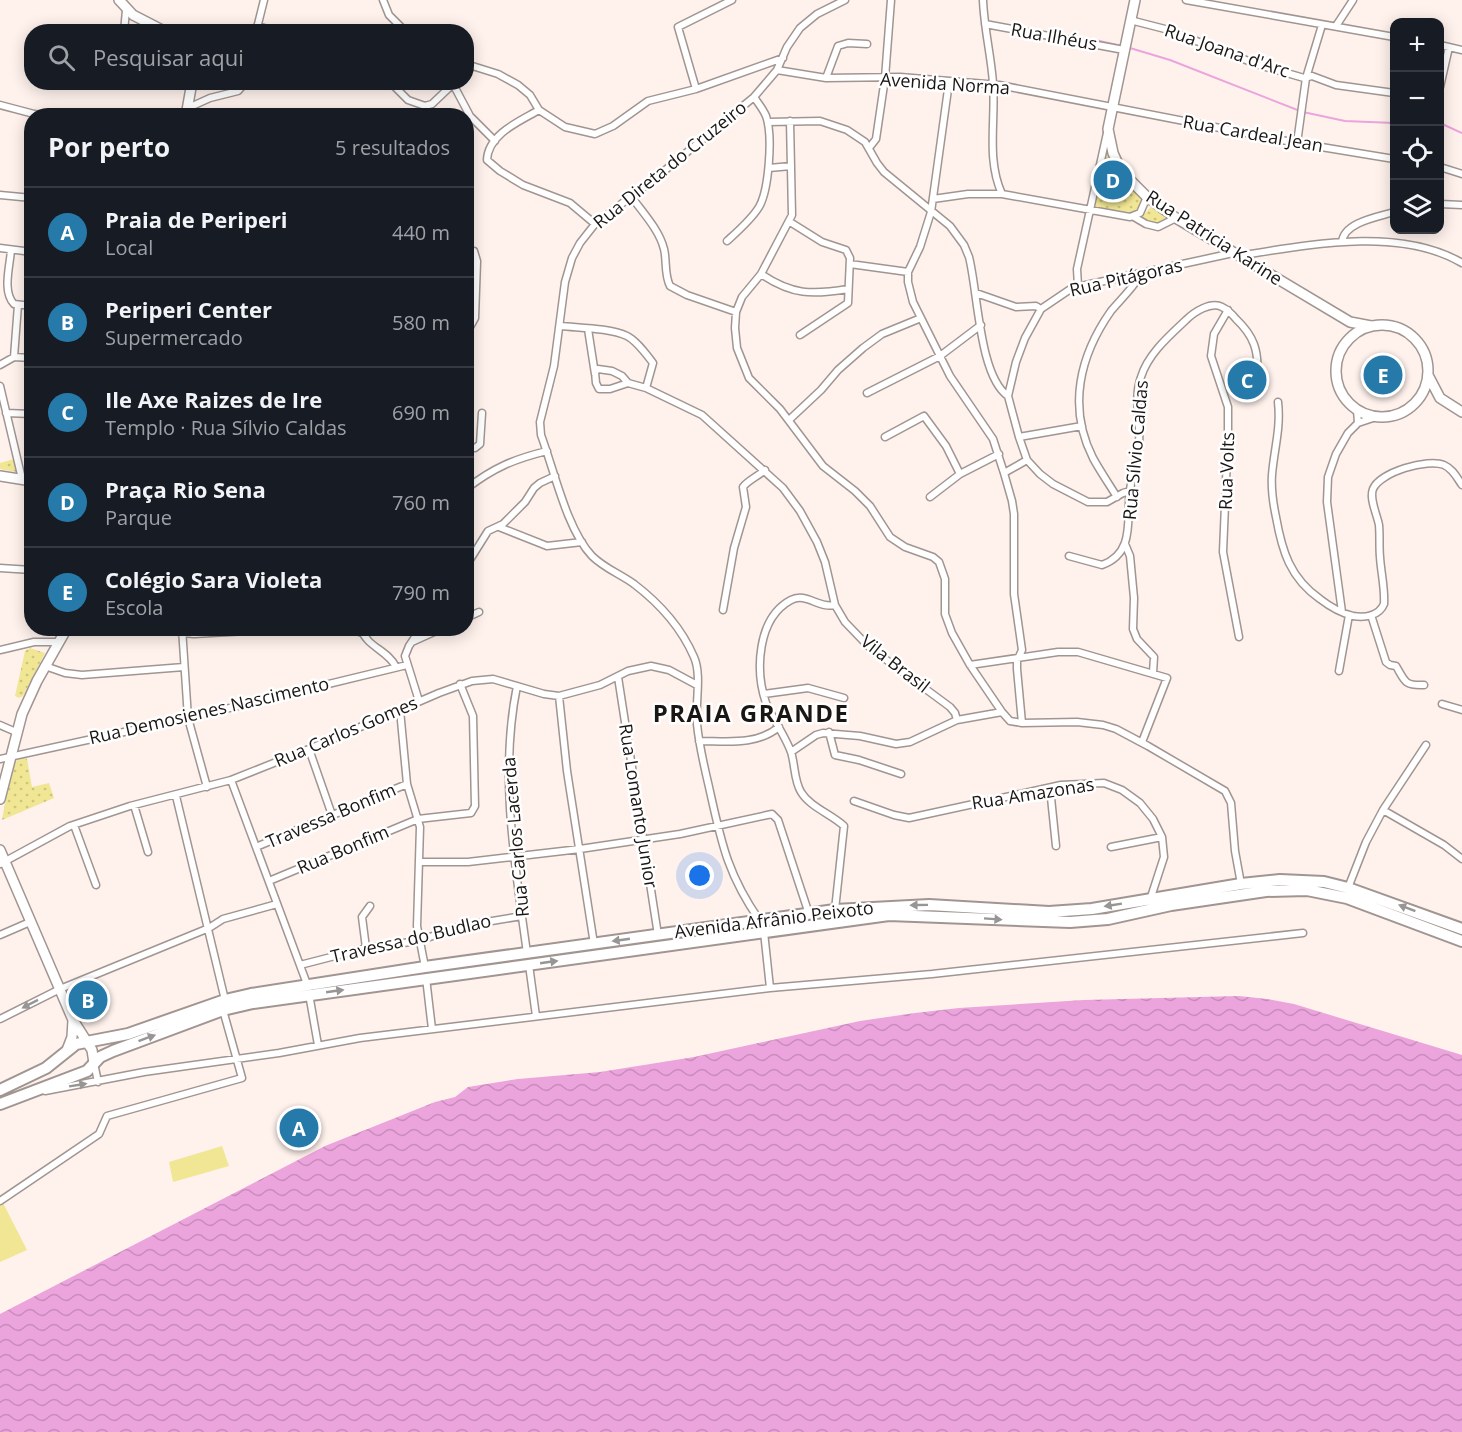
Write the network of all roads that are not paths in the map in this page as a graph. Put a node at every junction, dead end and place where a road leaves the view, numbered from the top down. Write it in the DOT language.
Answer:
graph roads {
  1 [pos="119,0"];
  2 [pos="264,0"];
  3 [pos="383,0"];
  4 [pos="732,0"];
  5 [pos="845,0"];
  6 [pos="891,0"];
  7 [pos="983,0"];
  8 [pos="1135,0"];
  9 [pos="1186,0"];
  10 [pos="1353,0"];
  11 [pos="126,10"];
  12 [pos="1130,20"];
  13 [pos="125,24"];
  14 [pos="150,24"];
  15 [pos="257,24"];
  16 [pos="398,24"];
  17 [pos="985,24"];
  18 [pos="1323,24"];
  19 [pos="1336,26"];
  20 [pos="1390,36"];
  21 [pos="867,44"];
  22 [pos="1444,46"];
  23 [pos="1449,47"];
  24 [pos="1124,50"];
  25 [pos="1462,50"];
  26 [pos="783,58"];
  27 [pos="474,66"];
  28 [pos="777,70"];
  29 [pos="1443,72"];
  30 [pos="826,78"];
  31 [pos="885,78"];
  32 [pos="1306,78"];
  33 [pos="949,82"];
  34 [pos="993,84"];
  35 [pos="696,88"];
  36 [pos="191,90"];
  37 [pos="239,90"];
  38 [pos="398,90"];
  39 [pos="447,90"];
  40 [pos="456,90"];
  41 [pos="1390,92"];
  42 [pos="754,97"];
  43 [pos="0,105"];
  44 [pos="188,108"];
  45 [pos="194,108"];
  46 [pos="466,108"];
  47 [pos="1111,108"];
  48 [pos="540,110"];
  49 [pos="24,112"];
  50 [pos="474,120"];
  51 [pos="790,121"];
  52 [pos="768,122"];
  53 [pos="1108,129"];
  54 [pos="495,141"];
  55 [pos="1297,143"];
  56 [pos="869,148"];
  57 [pos="1390,158"];
  58 [pos="791,166"];
  59 [pos="769,168"];
  60 [pos="1444,168"];
  61 [pos="1462,174"];
  62 [pos="1002,194"];
  63 [pos="0,195"];
  64 [pos="631,196"];
  65 [pos="24,197"];
  66 [pos="1147,197"];
  67 [pos="933,199"];
  68 [pos="1444,204"];
  69 [pos="1462,205"];
  70 [pos="1090,210"];
  71 [pos="931,212"];
  72 [pos="1390,214"];
  73 [pos="1134,217"];
  74 [pos="1176,218"];
  75 [pos="790,222"];
  76 [pos="595,224"];
  77 [pos="727,241"];
  78 [pos="1342,242"];
  79 [pos="0,248"];
  80 [pos="11,250"];
  81 [pos="24,251"];
  82 [pos="474,251"];
  83 [pos="1235,255"];
  84 [pos="1462,263"];
  85 [pos="850,264"];
  86 [pos="908,272"];
  87 [pos="760,274"];
  88 [pos="1139,275"];
  89 [pos="1078,286"];
  90 [pos="848,290"];
  91 [pos="976,293"];
  92 [pos="18,305"];
  93 [pos="24,305"];
  94 [pos="1041,309"];
  95 [pos="1228,310"];
  96 [pos="736,312"];
  97 [pos="921,318"];
  98 [pos="474,320"];
  99 [pos="1350,322"];
  100 [pos="981,325"];
  101 [pos="561,326"];
  102 [pos="1371,326"];
  103 [pos="588,329"];
  104 [pos="1353,334"];
  105 [pos="800,335"];
  106 [pos="940,356"];
  107 [pos="14,357"];
  108 [pos="24,358"];
  109 [pos="0,365"];
  110 [pos="1428,374"];
  111 [pos="595,375"];
  112 [pos="1257,375"];
  113 [pos="628,383"];
  114 [pos="0,386"];
  115 [pos="646,388"];
  116 [pos="867,393"];
  117 [pos="1008,396"];
  118 [pos="1440,398"];
  119 [pos="1417,401"];
  120 [pos="1278,402"];
  121 [pos="1357,410"];
  122 [pos="1462,412"];
  123 [pos="6,413"];
  124 [pos="482,413"];
  125 [pos="24,414"];
  126 [pos="1376,417"];
  127 [pos="789,420"];
  128 [pos="1358,423"];
  129 [pos="1083,426"];
  130 [pos="885,437"];
  131 [pos="1019,437"];
  132 [pos="474,448"];
  133 [pos="547,451"];
  134 [pos="999,454"];
  135 [pos="1028,460"];
  136 [pos="24,470"];
  137 [pos="765,470"];
  138 [pos="1004,473"];
  139 [pos="960,474"];
  140 [pos="0,476"];
  141 [pos="555,476"];
  142 [pos="24,480"];
  143 [pos="474,483"];
  144 [pos="1462,485"];
  145 [pos="1130,491"];
  146 [pos="930,497"];
  147 [pos="1117,497"];
  148 [pos="499,527"];
  149 [pos="582,542"];
  150 [pos="1125,544"];
  151 [pos="474,553"];
  152 [pos="1069,556"];
  153 [pos="0,568"];
  154 [pos="24,570"];
  155 [pos="835,605"];
  156 [pos="723,610"];
  157 [pos="479,612"];
  158 [pos="1346,613"];
  159 [pos="474,614"];
  160 [pos="1373,615"];
  161 [pos="62,636"];
  162 [pos="182,636"];
  163 [pos="364,636"];
  164 [pos="416,636"];
  165 [pos="426,636"];
  166 [pos="1239,637"];
  167 [pos="58,642"];
  168 [pos="411,643"];
  169 [pos="0,650"];
  170 [pos="1019,657"];
  171 [pos="407,665"];
  172 [pos="970,665"];
  173 [pos="45,666"];
  174 [pos="184,667"];
  175 [pos="396,667"];
  176 [pos="1339,671"];
  177 [pos="1153,673"];
  178 [pos="618,677"];
  179 [pos="460,684"];
  180 [pos="697,685"];
  181 [pos="1424,685"];
  182 [pos="516,686"];
  183 [pos="764,694"];
  184 [pos="559,696"];
  185 [pos="844,698"];
  186 [pos="420,700"];
  187 [pos="1443,704"];
  188 [pos="400,710"];
  189 [pos="1462,710"];
  190 [pos="1002,712"];
  191 [pos="188,718"];
  192 [pos="957,720"];
  193 [pos="1022,723"];
  194 [pos="0,725"];
  195 [pos="779,727"];
  196 [pos="16,732"];
  197 [pos="829,732"];
  198 [pos="699,741"];
  199 [pos="1142,742"];
  200 [pos="1426,745"];
  201 [pos="309,749"];
  202 [pos="791,752"];
  203 [pos="5,758"];
  204 [pos="901,774"];
  205 [pos="231,780"];
  206 [pos="407,784"];
  207 [pos="207,787"];
  208 [pos="1050,788"];
  209 [pos="176,796"];
  210 [pos="0,799"];
  211 [pos="854,801"];
  212 [pos="134,805"];
  213 [pos="1383,810"];
  214 [pos="332,815"];
  215 [pos="418,819"];
  216 [pos="74,825"];
  217 [pos="717,827"];
  218 [pos="1162,837"];
  219 [pos="644,839"];
  220 [pos="1056,846"];
  221 [pos="256,847"];
  222 [pos="1111,847"];
  223 [pos="580,849"];
  224 [pos="0,850"];
  225 [pos="148,852"];
  226 [pos="515,857"];
  227 [pos="1462,859"];
  228 [pos="419,862"];
  229 [pos="2,863"];
  230 [pos="268,881"];
  231 [pos="1241,884"];
  232 [pos="96,885"];
  233 [pos="1348,888"];
  234 [pos="1150,900"];
  235 [pos="277,904"];
  236 [pos="370,906"];
  237 [pos="835,910"];
  238 [pos="809,914"];
  239 [pos="522,916"];
  240 [pos="760,921"];
  241 [pos="30,922"];
  242 [pos="209,928"];
  243 [pos="1462,929"];
  244 [pos="764,932"];
  245 [pos="1303,933"];
  246 [pos="0,935"];
  247 [pos="658,935"];
  248 [pos="418,941"];
  249 [pos="1462,941"];
  250 [pos="594,944"];
  251 [pos="366,948"];
  252 [pos="527,953"];
  253 [pos="300,965"];
  254 [pos="529,965"];
  255 [pos="426,972"];
  256 [pos="770,988"];
  257 [pos="60,989"];
  258 [pos="308,989"];
  259 [pos="224,1005"];
  260 [pos="536,1016"];
  261 [pos="0,1019"];
  262 [pos="74,1020"];
  263 [pos="432,1029"];
  264 [pos="86,1041"];
  265 [pos="318,1045"];
  266 [pos="67,1050"];
  267 [pos="238,1059"];
  268 [pos="94,1063"];
  269 [pos="98,1082"];
  270 [pos="0,1089"];
  271 [pos="17,1096"];
  272 [pos="0,1104"];
  273 [pos="0,1201"];
  1 -- 11 [label="main road"];
  2 -- 15 [label="street"];
  3 -- 16 [label="street"];
  4 -- 35 [label="street"];
  5 -- 26 [label="street, Rua Direta do Cruzeiro"];
  6 -- 31 [label="street"];
  7 -- 17 [label="street"];
  8 -- 12 [label="main road"];
  9 -- 18 [label="street"];
  10 -- 19 [label="street"];
  11 -- 13 [label="street"];
  11 -- 14 [label="main road"];
  12 -- 24 [label="main road"];
  12 -- 32 [label="street, Rua Joana d'Arc"];
  17 -- 24 [label="street, Rua Ilhéus"];
  17 -- 34 [label="street"];
  18 -- 19 [label="street"];
  18 -- 32 [label="street"];
  19 -- 20 [label="street"];
  21 -- 30 [label="street"];
  22 -- 23 [label="street"];
  23 -- 25 [label="street"];
  23 -- 29 [label="street"];
  24 -- 47 [label="main road"];
  26 -- 28 [label="street, Rua Direta do Cruzeiro"];
  26 -- 35 [label="street"];
  27 -- 48 [label="street"];
  28 -- 30 [label="street, Avenida Norma"];
  28 -- 42 [label="street, Rua Direta do Cruzeiro"];
  30 -- 31 [label="street, Avenida Norma"];
  31 -- 33 [label="street, Avenida Norma"];
  31 -- 56 [label="street"];
  32 -- 41 [label="street, Rua Joana d'Arc"];
  32 -- 55 [label="street"];
  33 -- 34 [label="street, Avenida Norma"];
  33 -- 67 [label="street"];
  34 -- 47 [label="street, Avenida Norma"];
  34 -- 62 [label="street"];
  35 -- 48 [label="street"];
  36 -- 44 [label="main road"];
  37 -- 45 [label="street"];
  38 -- 39 [label="street"];
  40 -- 46 [label="street"];
  42 -- 52 [label="street"];
  42 -- 64 [label="street, Rua Direta do Cruzeiro"];
  43 -- 49 [label="street"];
  47 -- 53 [label="main road"];
  47 -- 55 [label="street, Rua Cardeal Jean"];
  48 -- 54 [label="street"];
  50 -- 54 [label="street"];
  51 -- 52 [label="street"];
  51 -- 56 [label="street"];
  51 -- 58 [label="street"];
  52 -- 59 [label="street"];
  53 -- 66 [label="main road, Rua Patricia Karine"];
  53 -- 70 [label="street"];
  54 -- 76 [label="street"];
  55 -- 57 [label="street, Rua Cardeal Jean"];
  56 -- 71 [label="street"];
  58 -- 59 [label="street"];
  58 -- 75 [label="street"];
  59 -- 77 [label="street"];
  60 -- 61 [label="street"];
  62 -- 67 [label="street"];
  62 -- 70 [label="street"];
  63 -- 65 [label="street"];
  64 -- 76 [label="street, Rua Direta do Cruzeiro"];
  64 -- 96 [label="street"];
  66 -- 73 [label="street"];
  66 -- 74 [label="main road, Rua Patricia Karine"];
  67 -- 71 [label="street"];
  68 -- 69 [label="street"];
  70 -- 73 [label="street"];
  70 -- 89 [label="street"];
  71 -- 86 [label="street"];
  71 -- 91 [label="street"];
  72 -- 78 [label="street"];
  73 -- 74 [label="street"];
  74 -- 83 [label="main road, Rua Patricia Karine"];
  75 -- 85 [label="street"];
  75 -- 87 [label="street"];
  76 -- 101 [label="street, Rua Direta do Cruzeiro"];
  78 -- 83 [label="street, Rua Pitágoras"];
  78 -- 84 [label="street, Rua Pitágoras"];
  79 -- 80 [label="street"];
  80 -- 81 [label="street"];
  80 -- 92 [label="street"];
  82 -- 98 [label="street"];
  83 -- 88 [label="street, Rua Pitágoras"];
  83 -- 99 [label="main road, Rua Patricia Karine"];
  85 -- 86 [label="street"];
  85 -- 90 [label="street"];
  86 -- 97 [label="street"];
  87 -- 90 [label="street"];
  87 -- 96 [label="street"];
  88 -- 89 [label="street, Rua Pitágoras"];
  88 -- 129 [label="street"];
  89 -- 94 [label="street, Rua Pitágoras"];
  90 -- 105 [label="street"];
  91 -- 94 [label="street"];
  91 -- 100 [label="street"];
  92 -- 93 [label="street"];
  92 -- 107 [label="street"];
  94 -- 117 [label="street, Rua Pitágoras"];
  95 -- 112 [label="street"];
  95 -- 145 [label="street, Rua Sílvio Caldas"];
  95 -- 166 [label="street, Rua Volts"];
  96 -- 127 [label="street"];
  97 -- 106 [label="street"];
  97 -- 127 [label="street"];
  99 -- 102 [label="main road, Rua Patricia Karine"];
  99 -- 104 [label="main road"];
  100 -- 106 [label="street"];
  100 -- 117 [label="street"];
  101 -- 103 [label="street"];
  101 -- 133 [label="street, Rua Direta do Cruzeiro"];
  102 -- 104 [label="main road"];
  102 -- 110 [label="main road"];
  103 -- 111 [label="street"];
  103 -- 115 [label="street"];
  104 -- 121 [label="main road"];
  106 -- 116 [label="street"];
  106 -- 134 [label="street"];
  107 -- 108 [label="street"];
  107 -- 109 [label="street"];
  110 -- 118 [label="main road"];
  110 -- 119 [label="main road"];
  111 -- 113 [label="street"];
  111 -- 113 [label="street"];
  113 -- 115 [label="street"];
  114 -- 123 [label="street"];
  115 -- 137 [label="street"];
  117 -- 131 [label="street"];
  118 -- 119 [label="main road"];
  118 -- 122 [label="main road"];
  119 -- 126 [label="main road"];
  120 -- 158 [label="street"];
  121 -- 126 [label="main road"];
  121 -- 128 [label="street"];
  123 -- 125 [label="street"];
  123 -- 136 [label="street"];
  124 -- 132 [label="street"];
  126 -- 128 [label="street"];
  127 -- 172 [label="street"];
  128 -- 158 [label="street"];
  129 -- 131 [label="street"];
  129 -- 147 [label="street"];
  130 -- 139 [label="street"];
  131 -- 135 [label="street"];
  133 -- 141 [label="street, Rua Direta do Cruzeiro"];
  133 -- 143 [label="street"];
  134 -- 138 [label="street"];
  134 -- 139 [label="street"];
  135 -- 138 [label="street"];
  135 -- 147 [label="street"];
  137 -- 155 [label="street"];
  137 -- 156 [label="street"];
  138 -- 170 [label="street"];
  139 -- 146 [label="street"];
  140 -- 142 [label="main road"];
  141 -- 148 [label="street"];
  141 -- 149 [label="street, Rua Direta do Cruzeiro"];
  144 -- 160 [label="street"];
  145 -- 147 [label="street"];
  145 -- 150 [label="street, Rua Sílvio Caldas"];
  148 -- 149 [label="street"];
  148 -- 151 [label="street"];
  149 -- 180 [label="street, Rua Direta do Cruzeiro"];
  150 -- 152 [label="street"];
  150 -- 177 [label="street, Rua Sílvio Caldas"];
  153 -- 154 [label="street"];
  155 -- 183 [label="street"];
  155 -- 192 [label="street, Vila Brasil"];
  157 -- 159 [label="street"];
  158 -- 160 [label="street"];
  158 -- 176 [label="street"];
  160 -- 181 [label="street"];
  161 -- 167 [label="main road"];
  162 -- 174 [label="street"];
  163 -- 175 [label="street"];
  164 -- 168 [label="street"];
  165 -- 168 [label="street"];
  167 -- 169 [label="street"];
  167 -- 173 [label="main road"];
  168 -- 171 [label="street"];
  170 -- 172 [label="street"];
  170 -- 177 [label="street"];
  170 -- 193 [label="street"];
  171 -- 175 [label="street, Rua Demosienes Nascimento"];
  171 -- 186 [label="street"];
  172 -- 190 [label="street"];
  173 -- 174 [label="street"];
  173 -- 196 [label="main road"];
  174 -- 191 [label="street"];
  175 -- 191 [label="street, Rua Demosienes Nascimento"];
  177 -- 199 [label="street, Rua Sílvio Caldas"];
  178 -- 180 [label="street, Rua Carlos Gomes"];
  178 -- 184 [label="street, Rua Carlos Gomes"];
  178 -- 219 [label="street, Rua Lomanto Junior"];
  179 -- 182 [label="street, Rua Carlos Gomes"];
  179 -- 186 [label="street, Rua Carlos Gomes"];
  179 -- 215 [label="street, Rua Bonfim"];
  180 -- 198 [label="street, Rua Direta do Cruzeiro"];
  182 -- 184 [label="street, Rua Carlos Gomes"];
  182 -- 226 [label="street, Rua Carlos Lacerda"];
  183 -- 185 [label="street"];
  183 -- 195 [label="street"];
  184 -- 223 [label="street"];
  186 -- 188 [label="street, Rua Carlos Gomes"];
  187 -- 189 [label="street"];
  188 -- 201 [label="street, Rua Carlos Gomes"];
  188 -- 206 [label="street"];
  190 -- 192 [label="street"];
  190 -- 193 [label="street"];
  191 -- 203 [label="street, Rua Demosienes Nascimento"];
  191 -- 207 [label="street"];
  192 -- 197 [label="street"];
  193 -- 199 [label="street"];
  194 -- 196 [label="street"];
  195 -- 198 [label="street"];
  195 -- 202 [label="street"];
  196 -- 203 [label="main road"];
  197 -- 202 [label="street"];
  197 -- 204 [label="street"];
  198 -- 217 [label="street, Rua Direta do Cruzeiro"];
  199 -- 231 [label="street"];
  200 -- 213 [label="street"];
  201 -- 205 [label="street, Rua Carlos Gomes"];
  201 -- 214 [label="street"];
  202 -- 237 [label="street"];
  203 -- 210 [label="main road"];
  205 -- 207 [label="street, Rua Carlos Gomes"];
  205 -- 221 [label="street"];
  206 -- 214 [label="street, Travessa Bonfim"];
  206 -- 215 [label="street"];
  207 -- 209 [label="street, Rua Carlos Gomes"];
  208 -- 211 [label="street, Rua Amazonas"];
  208 -- 218 [label="street, Rua Amazonas"];
  208 -- 220 [label="street"];
  209 -- 212 [label="street, Rua Carlos Gomes"];
  209 -- 242 [label="street"];
  212 -- 216 [label="street, Rua Carlos Gomes"];
  212 -- 225 [label="street"];
  213 -- 227 [label="street"];
  213 -- 233 [label="street"];
  214 -- 221 [label="street, Travessa Bonfim"];
  215 -- 228 [label="street"];
  215 -- 230 [label="street, Rua Bonfim"];
  216 -- 229 [label="street, Rua Carlos Gomes"];
  216 -- 232 [label="street"];
  217 -- 219 [label="street"];
  217 -- 238 [label="street"];
  217 -- 240 [label="street, Rua Direta do Cruzeiro"];
  218 -- 222 [label="street"];
  218 -- 234 [label="street"];
  219 -- 223 [label="street"];
  219 -- 247 [label="street, Rua Lomanto Junior"];
  221 -- 230 [label="street"];
  223 -- 226 [label="street"];
  223 -- 250 [label="street"];
  224 -- 229 [label="main road"];
  226 -- 228 [label="street"];
  226 -- 239 [label="street, Rua Carlos Lacerda"];
  228 -- 248 [label="street"];
  229 -- 241 [label="main road"];
  230 -- 235 [label="street"];
  231 -- 233 [label="main road, Avenida Afrânio Peixoto"];
  231 -- 234 [label="main road, Avenida Afrânio Peixoto"];
  243 -- 233 [label="main road, Avenida Afrânio Peixoto, one-way"];
  234 -- 237 [label="main road, Avenida Afrânio Peixoto, one-way"];
  235 -- 242 [label="street"];
  235 -- 253 [label="street"];
  236 -- 251 [label="street"];
  237 -- 238 [label="main road, Avenida Afrânio Peixoto"];
  238 -- 240 [label="main road, Avenida Afrânio Peixoto"];
  239 -- 248 [label="street, Travessa do Budlao"];
  239 -- 252 [label="street, Rua Carlos Lacerda"];
  240 -- 247 [label="main road, Avenida Afrânio Peixoto"];
  241 -- 246 [label="street"];
  241 -- 257 [label="main road"];
  242 -- 257 [label="street"];
  242 -- 259 [label="street"];
  244 -- 249 [label="main road, Avenida Afrânio Peixoto, one-way"];
  254 -- 244 [label="main road, Avenida Afrânio Peixoto, one-way"];
  244 -- 256 [label="street"];
  245 -- 256 [label="street"];
  247 -- 250 [label="main road, Avenida Afrânio Peixoto, one-way"];
  248 -- 251 [label="street, Travessa do Budlao"];
  248 -- 255 [label="street"];
  250 -- 252 [label="main road, Avenida Afrânio Peixoto"];
  251 -- 253 [label="street, Travessa do Budlao"];
  252 -- 255 [label="main road, Avenida Afrânio Peixoto"];
  253 -- 258 [label="street"];
  254 -- 255 [label="main road, Avenida Afrânio Peixoto"];
  254 -- 260 [label="street"];
  255 -- 258 [label="main road, Avenida Afrânio Peixoto"];
  255 -- 263 [label="street"];
  256 -- 260 [label="street"];
  257 -- 261 [label="street, one-way"];
  257 -- 262 [label="main road"];
  258 -- 259 [label="main road, Avenida Afrânio Peixoto"];
  258 -- 265 [label="street"];
  259 -- 264 [label="main road, Avenida Afrânio Peixoto"];
  259 -- 267 [label="street"];
  268 -- 259 [label="main road, Avenida Afrânio Peixoto, one-way"];
  260 -- 263 [label="street"];
  262 -- 264 [label="main road"];
  262 -- 266 [label="main road"];
  263 -- 265 [label="street"];
  264 -- 266 [label="main road, Avenida Afrânio Peixoto"];
  264 -- 268 [label="main road"];
  265 -- 267 [label="street"];
  266 -- 270 [label="main road, Avenida Afrânio Peixoto"];
  267 -- 269 [label="street"];
  267 -- 273 [label="street"];
  268 -- 269 [label="street"];
  268 -- 271 [label="main road, Avenida Afrânio Peixoto"];
  271 -- 269 [label="street, one-way"];
  271 -- 272 [label="main road, Avenida Afrânio Peixoto"];
}
